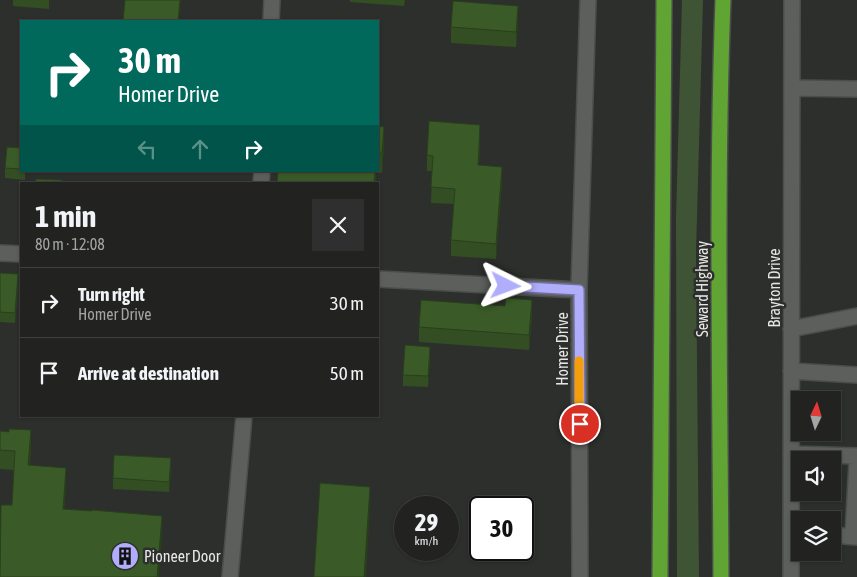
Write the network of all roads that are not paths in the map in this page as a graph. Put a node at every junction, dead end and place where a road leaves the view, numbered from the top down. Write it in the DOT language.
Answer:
graph roads {
  1 [pos="272,0"];
  2 [pos="588,0"];
  3 [pos="664,0"];
  4 [pos="723,0"];
  5 [pos="727,0"];
  6 [pos="792,0"];
  7 [pos="271,20"];
  8 [pos="721,60"];
  9 [pos="792,88"];
  10 [pos="857,89"];
  11 [pos="0,253"];
  12 [pos="20,254"];
  13 [pos="379,279"];
  14 [pos="579,290"];
  15 [pos="857,316"];
  16 [pos="792,329"];
  17 [pos="791,371"];
  18 [pos="857,375"];
  19 [pos="244,417"];
  20 [pos="791,451"];
  21 [pos="841,456"];
  22 [pos="857,456"];
  23 [pos="857,463"];
  24 [pos="841,535"];
  25 [pos="855,536"];
  26 [pos="792,561"];
  27 [pos="230,577"];
  28 [pos="580,577"];
  29 [pos="660,577"];
  30 [pos="721,577"];
  31 [pos="791,577"];
  1 -- 7 [label="street"];
  2 -- 14 [label="street, Homer Drive"];
  3 -- 29 [label="highway"];
  4 -- 8 [label="highway, Seward Highway"];
  5 -- 8 [label="highway"];
  6 -- 9 [label="street, Brayton Drive"];
  8 -- 30 [label="highway, Seward Highway"];
  9 -- 10 [label="street"];
  9 -- 16 [label="street, Brayton Drive"];
  11 -- 12 [label="street"];
  13 -- 14 [label="street"];
  14 -- 28 [label="street, Homer Drive"];
  15 -- 16 [label="street"];
  16 -- 17 [label="street, Brayton Drive"];
  17 -- 18 [label="street"];
  17 -- 20 [label="street, Brayton Drive"];
  19 -- 27 [label="street"];
  21 -- 22 [label="street"];
  23 -- 25 [label="street"];
  24 -- 25 [label="street"];
  26 -- 31 [label="street, Brayton Drive"];
}
